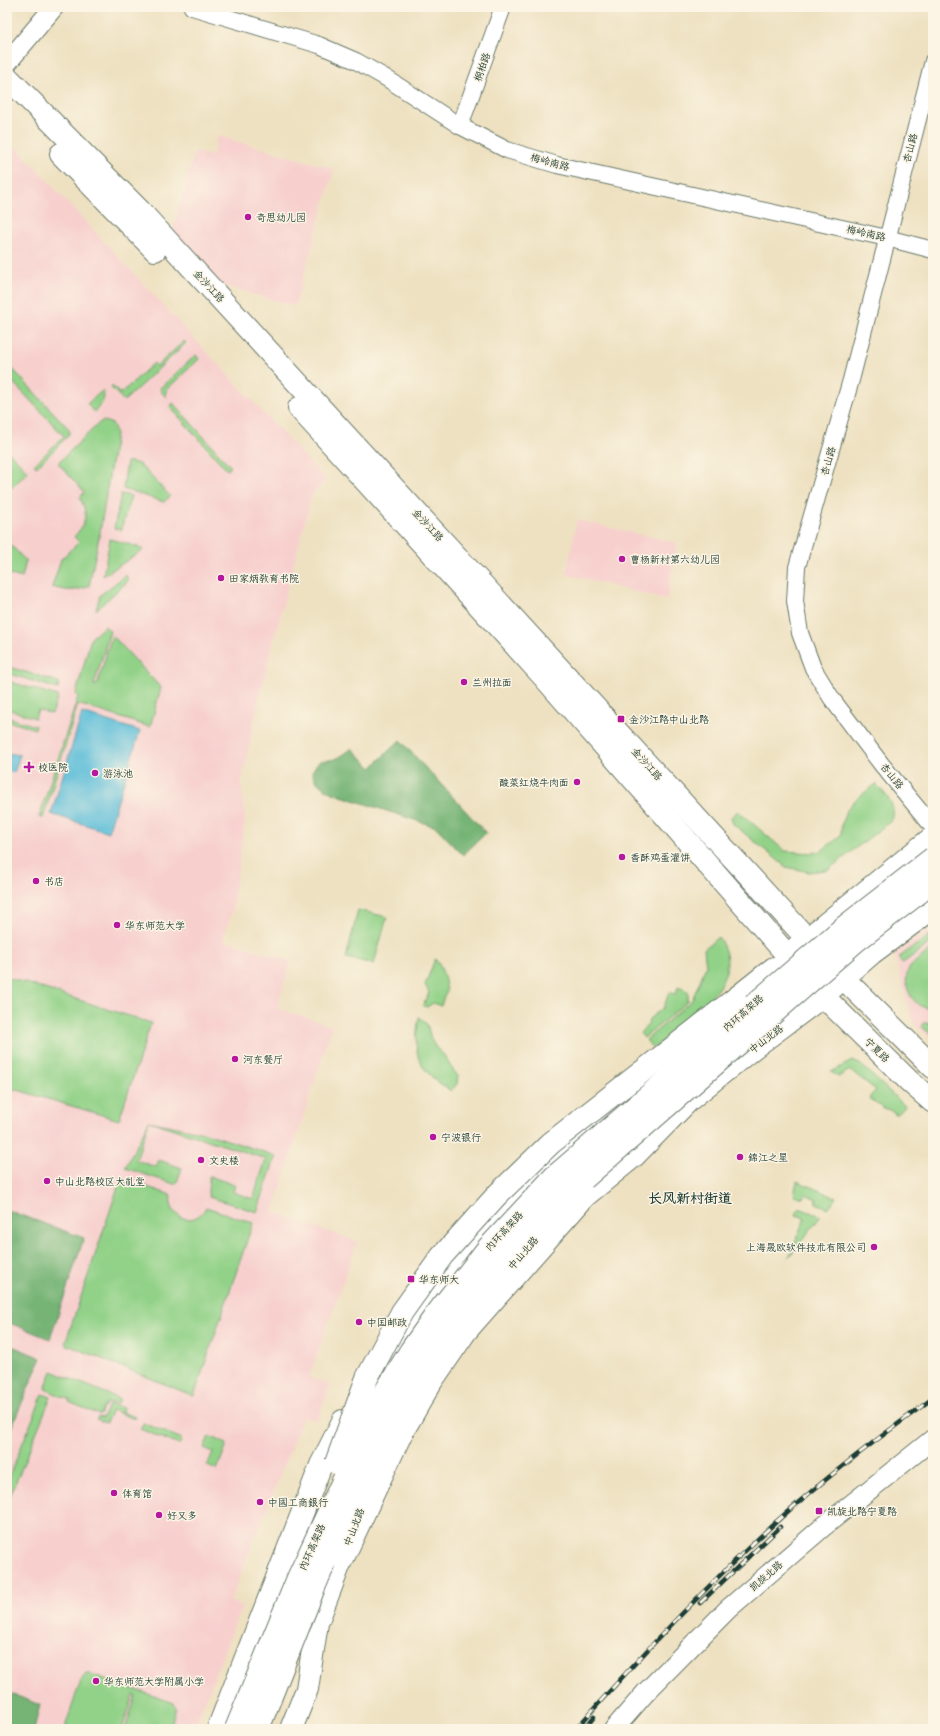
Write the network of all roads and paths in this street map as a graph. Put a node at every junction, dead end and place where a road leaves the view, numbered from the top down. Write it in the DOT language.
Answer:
graph roads {
  1 [pos="54,7"];
  2 [pos="192,7"];
  3 [pos="503,7"];
  4 [pos="933,61"];
  5 [pos="7,63"];
  6 [pos="7,77"];
  7 [pos="7,99"];
  8 [pos="460,126"];
  9 [pos="887,238"];
  10 [pos="933,250"];
  11 [pos="933,827"];
  12 [pos="933,837"];
  13 [pos="933,858"];
  14 [pos="933,882"];
  15 [pos="933,908"];
  16 [pos="808,939"];
  17 [pos="780,961"];
  18 [pos="843,978"];
  19 [pos="823,996"];
  20 [pos="933,1067"];
  21 [pos="933,1102"];
  22 [pos="686,1103"];
  23 [pos="468,1252"];
  24 [pos="933,1439"];
  25 [pos="317,1535"];
  26 [pos="317,1623"];
  27 [pos="218,1729"];
  28 [pos="232,1729"];
  29 [pos="236,1729"];
  30 [pos="258,1729"];
  31 [pos="262,1729"];
  32 [pos="275,1729"];
  33 [pos="291,1729"];
  34 [pos="614,1729"];
  1 -- 5 [label="street"];
  2 -- 8 [label="street, 梅岭南路"];
  3 -- 8 [label="street, 桐柏路"];
  4 -- 9 [label="street, 杏山路"];
  6 -- 16 [label="main road, 金沙江路"];
  7 -- 17 [label="main road, 金沙江路"];
  8 -- 9 [label="street, 梅岭南路"];
  9 -- 10 [label="street, 梅岭南路"];
  9 -- 11 [label="street, 杏山路"];
  12 -- 16 [label="main road"];
  13 -- 25 [label="main road, 内环高架路, bridge"];
  14 -- 30 [label="main road, 内环高架路, bridge"];
  15 -- 18 [label="main road, 中山北路"];
  16 -- 17 [label="main road"];
  16 -- 18 [label="main road, 金沙江路"];
  17 -- 19 [label="main road, 金沙江路"];
  17 -- 23 [label="main road"];
  17 -- 25 [label="main road, bridge"];
  18 -- 19 [label="main road, 中山北路"];
  18 -- 20 [label="main road"];
  19 -- 21 [label="main road, 宁夏路"];
  19 -- 22 [label="main road, 中山北路"];
  22 -- 26 [label="main road, 中山北路"];
  22 -- 31 [label="main road, bridge"];
  23 -- 27 [label="main road"];
  23 -- 28 [label="main road"];
  24 -- 34 [label="street, 凯旋北路"];
  25 -- 29 [label="main road, 内环高架路, bridge"];
  26 -- 32 [label="main road"];
  26 -- 33 [label="main road, 中山北路"];
}
